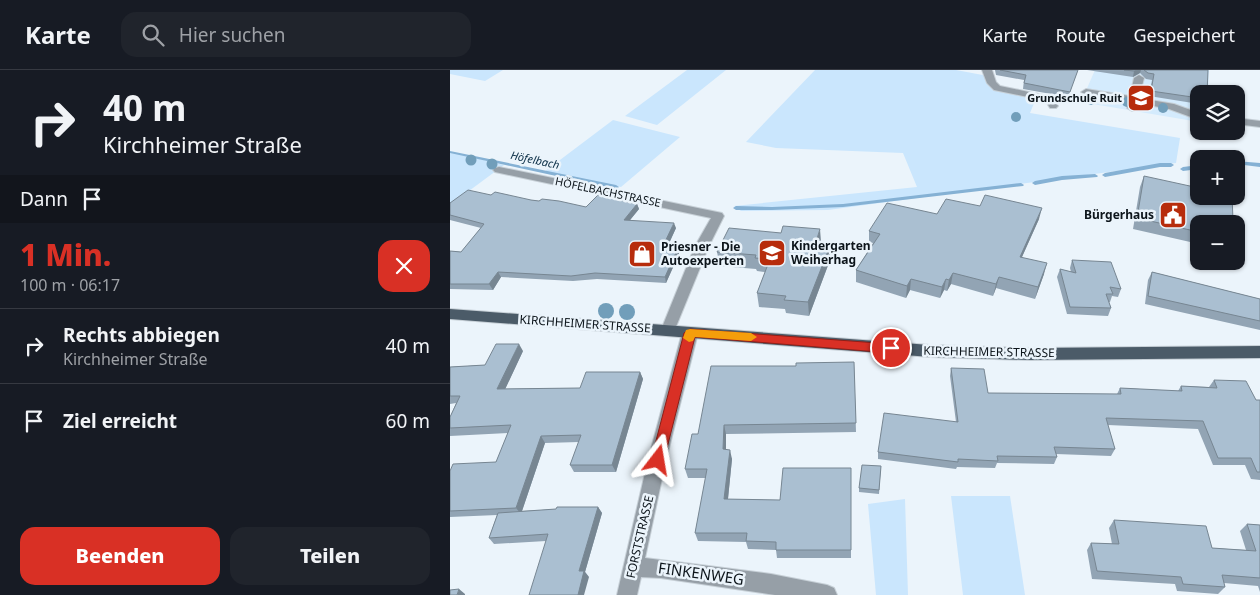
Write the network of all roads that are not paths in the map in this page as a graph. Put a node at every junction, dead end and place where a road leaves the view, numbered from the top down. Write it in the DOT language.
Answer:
graph roads {
  1 [pos="987,70"];
  2 [pos="1139,78"];
  3 [pos="1086,92"];
  4 [pos="1132,104"];
  5 [pos="1053,106"];
  6 [pos="1190,116"];
  7 [pos="1245,123"];
  8 [pos="1260,124"];
  9 [pos="499,170"];
  10 [pos="450,314"];
  11 [pos="668,330"];
  12 [pos="690,333"];
  13 [pos="1260,352"];
  14 [pos="633,567"];
  15 [pos="626,595"];
  16 [pos="827,595"];
  1 -- 5 [label="street"];
  2 -- 4 [label="street"];
  3 -- 4 [label="street"];
  4 -- 6 [label="street"];
  7 -- 8 [label="street"];
  9 -- 11 [label="street, HÖFELBACHSTRASSE"];
  10 -- 11 [label="main road, KIRCHHEIMER STRASSE"];
  11 -- 12 [label="main road, KIRCHHEIMER STRASSE"];
  12 -- 13 [label="main road, KIRCHHEIMER STRASSE"];
  12 -- 14 [label="street, FORSTSTRASSE"];
  14 -- 15 [label="street, FORSTSTRASSE"];
  14 -- 16 [label="street, FINKENWEG"];
}
